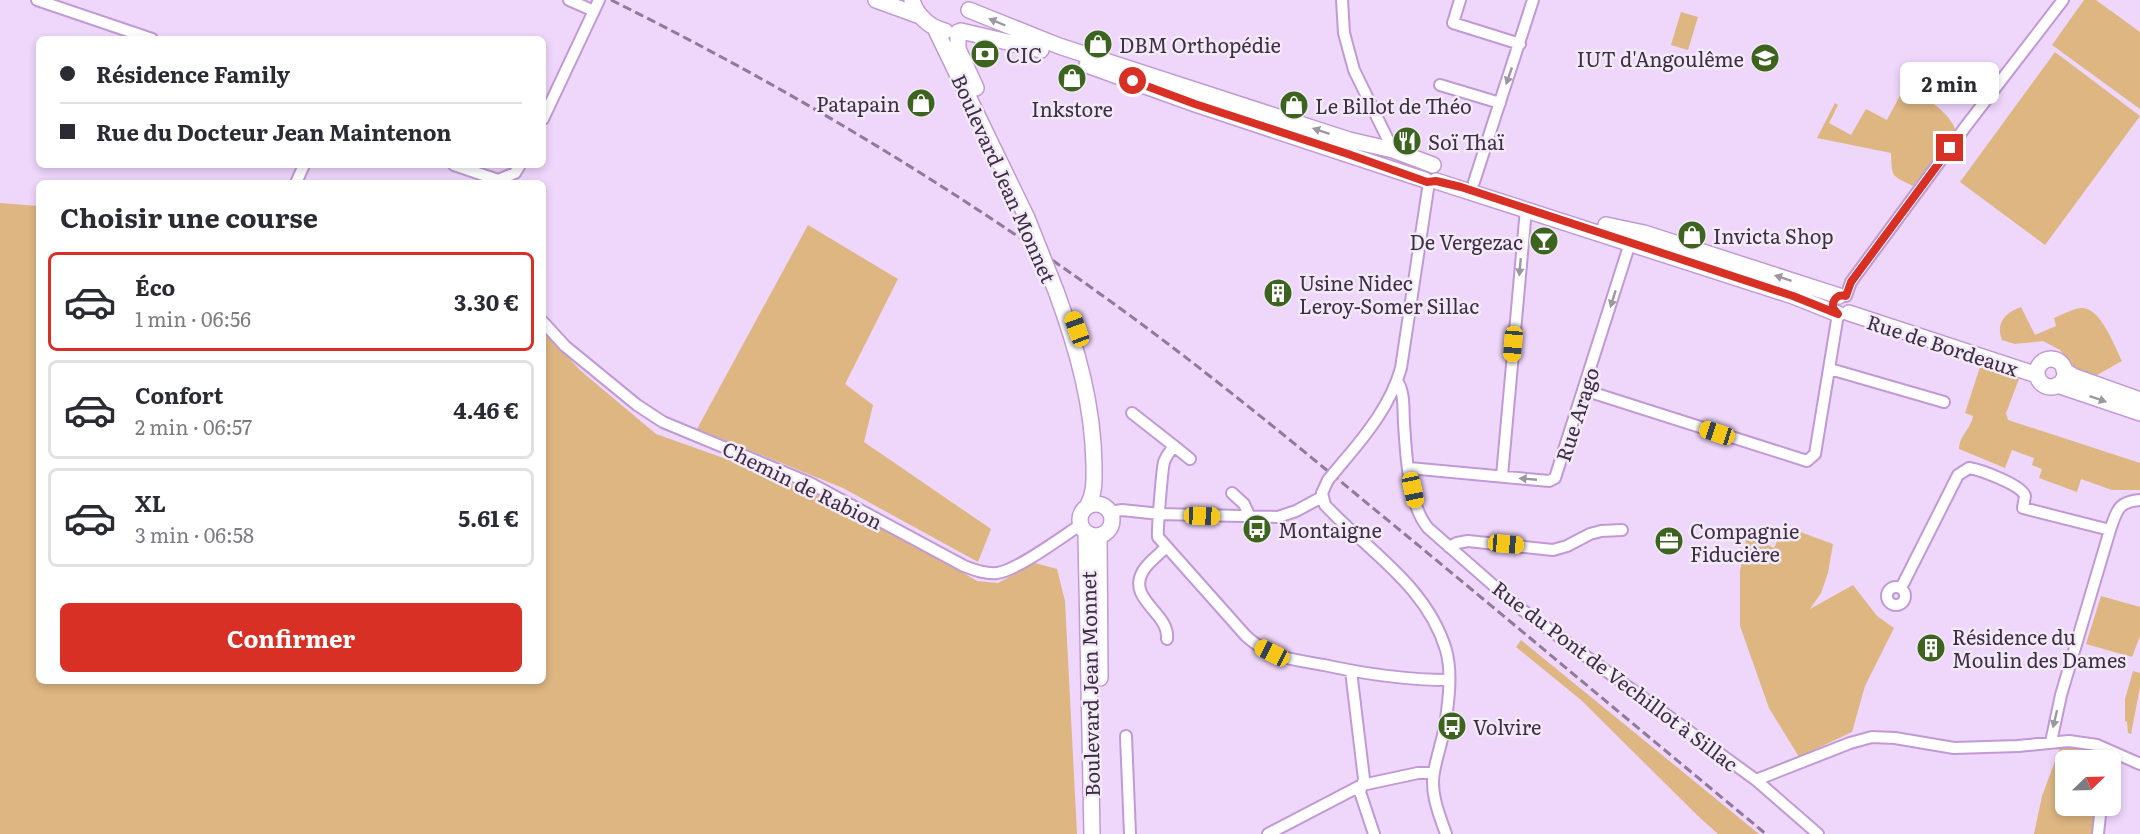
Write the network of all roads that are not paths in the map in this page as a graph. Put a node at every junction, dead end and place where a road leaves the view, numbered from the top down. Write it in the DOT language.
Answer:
graph roads {
  1 [pos="37,0"];
  2 [pos="569,0"];
  3 [pos="599,0"];
  4 [pos="876,0"];
  5 [pos="912,0"];
  6 [pos="1342,0"];
  7 [pos="1460,0"];
  8 [pos="1533,0"];
  9 [pos="2063,0"];
  10 [pos="967,4"];
  11 [pos="594,11"];
  12 [pos="920,16"];
  13 [pos="935,28"];
  14 [pos="960,31"];
  15 [pos="143,36"];
  16 [pos="1520,44"];
  17 [pos="1440,85"];
  18 [pos="1500,103"];
  19 [pos="546,113"];
  20 [pos="1393,150"];
  21 [pos="463,168"];
  22 [pos="518,168"];
  23 [pos="1432,175"];
  24 [pos="498,180"];
  25 [pos="498,180"];
  26 [pos="1474,182"];
  27 [pos="1526,209"];
  28 [pos="1032,221"];
  29 [pos="1630,243"];
  30 [pos="1845,304"];
  31 [pos="546,325"];
  32 [pos="1830,369"];
  33 [pos="2038,370"];
  34 [pos="2064,370"];
  35 [pos="1397,381"];
  36 [pos="2057,385"];
  37 [pos="1584,390"];
  38 [pos="2140,400"];
  39 [pos="1944,402"];
  40 [pos="1132,413"];
  41 [pos="2140,413"];
  42 [pos="1174,446"];
  43 [pos="1190,459"];
  44 [pos="1409,468"];
  45 [pos="1502,477"];
  46 [pos="1232,493"];
  47 [pos="1322,497"];
  48 [pos="2140,500"];
  49 [pos="1100,507"];
  50 [pos="1160,514"];
  51 [pos="1251,517"];
  52 [pos="1622,530"];
  53 [pos="2110,530"];
  54 [pos="1088,532"];
  55 [pos="1166,547"];
  56 [pos="1449,547"];
  57 [pos="1901,588"];
  58 [pos="1167,639"];
  59 [pos="1351,671"];
  60 [pos="1449,680"];
  61 [pos="1126,736"];
  62 [pos="2050,742"];
  63 [pos="2103,750"];
  64 [pos="2121,759"];
  65 [pos="2140,764"];
  66 [pos="1434,773"];
  67 [pos="1756,780"];
  68 [pos="1362,785"];
  69 [pos="2100,816"];
  70 [pos="1092,834"];
  71 [pos="1102,834"];
  72 [pos="1130,834"];
  73 [pos="1268,834"];
  74 [pos="1374,834"];
  75 [pos="1446,834"];
  76 [pos="1818,834"];
  77 [pos="2098,834"];
  1 -- 15 [label="street"];
  2 -- 11 [label="street"];
  3 -- 11 [label="street"];
  4 -- 12 [label="main road"];
  5 -- 12 [label="main road"];
  6 -- 20 [label="street"];
  7 -- 16 [label="street"];
  8 -- 16 [label="street"];
  9 -- 30 [label="street"];
  10 -- 14 [label="main road"];
  20 -- 10 [label="main road, Rue de Bordeaux, one-way"];
  11 -- 19 [label="street"];
  12 -- 13 [label="main road"];
  13 -- 14 [label="main road, Rue de Bordeaux"];
  13 -- 28 [label="main road, Boulevard Jean Monnet"];
  14 -- 23 [label="main road, Rue de Bordeaux"];
  14 -- 28 [label="main road"];
  16 -- 18 [label="street, one-way"];
  17 -- 18 [label="street"];
  18 -- 26 [label="street"];
  20 -- 23 [label="main road, Rue de Bordeaux"];
  21 -- 25 [label="street"];
  22 -- 24 [label="street"];
  23 -- 26 [label="main road, Rue de Bordeaux"];
  23 -- 27 [label="main road, Rue de Bordeaux"];
  23 -- 35 [label="street"];
  30 -- 26 [label="main road, Rue de Bordeaux, one-way"];
  27 -- 29 [label="main road, Rue de Bordeaux"];
  27 -- 45 [label="street, one-way"];
  28 -- 49 [label="main road"];
  29 -- 30 [label="main road, Rue de Bordeaux"];
  29 -- 37 [label="street, Rue Arago, one-way"];
  30 -- 32 [label="street"];
  30 -- 33 [label="main road, Rue de Bordeaux"];
  31 -- 54 [label="street, Chemin de Rabion"];
  32 -- 37 [label="street"];
  32 -- 39 [label="street"];
  33 -- 34 [label="main road"];
  33 -- 36 [label="main road"];
  34 -- 36 [label="main road"];
  34 -- 38 [label="main road"];
  35 -- 44 [label="street, Rue du Pont de Vechillot à Sillac"];
  35 -- 47 [label="street, bridge"];
  36 -- 41 [label="main road, one-way"];
  37 -- 45 [label="street, Rue Arago, one-way"];
  40 -- 42 [label="street"];
  42 -- 43 [label="street"];
  42 -- 50 [label="street"];
  44 -- 45 [label="street, Rue Arago"];
  44 -- 56 [label="street, Rue du Pont de Vechillot à Sillac"];
  46 -- 51 [label="street"];
  47 -- 51 [label="street"];
  47 -- 60 [label="street"];
  48 -- 53 [label="street"];
  49 -- 50 [label="street"];
  49 -- 54 [label="main road"];
  49 -- 54 [label="main road"];
  50 -- 51 [label="street"];
  50 -- 55 [label="street"];
  52 -- 56 [label="street"];
  53 -- 57 [label="street"];
  53 -- 62 [label="street, one-way"];
  54 -- 70 [label="main road, Boulevard Jean Monnet"];
  54 -- 71 [label="main road"];
  55 -- 58 [label="street"];
  55 -- 59 [label="street"];
  56 -- 67 [label="street, Rue du Pont de Vechillot à Sillac"];
  59 -- 60 [label="street"];
  59 -- 68 [label="street"];
  60 -- 66 [label="street"];
  61 -- 72 [label="street"];
  62 -- 63 [label="street"];
  62 -- 67 [label="street"];
  64 -- 65 [label="street"];
  66 -- 68 [label="street"];
  66 -- 75 [label="street"];
  67 -- 76 [label="street, Rue du Pont de Vechillot à Sillac"];
  68 -- 73 [label="street"];
  68 -- 74 [label="street"];
  69 -- 77 [label="street"];
}
